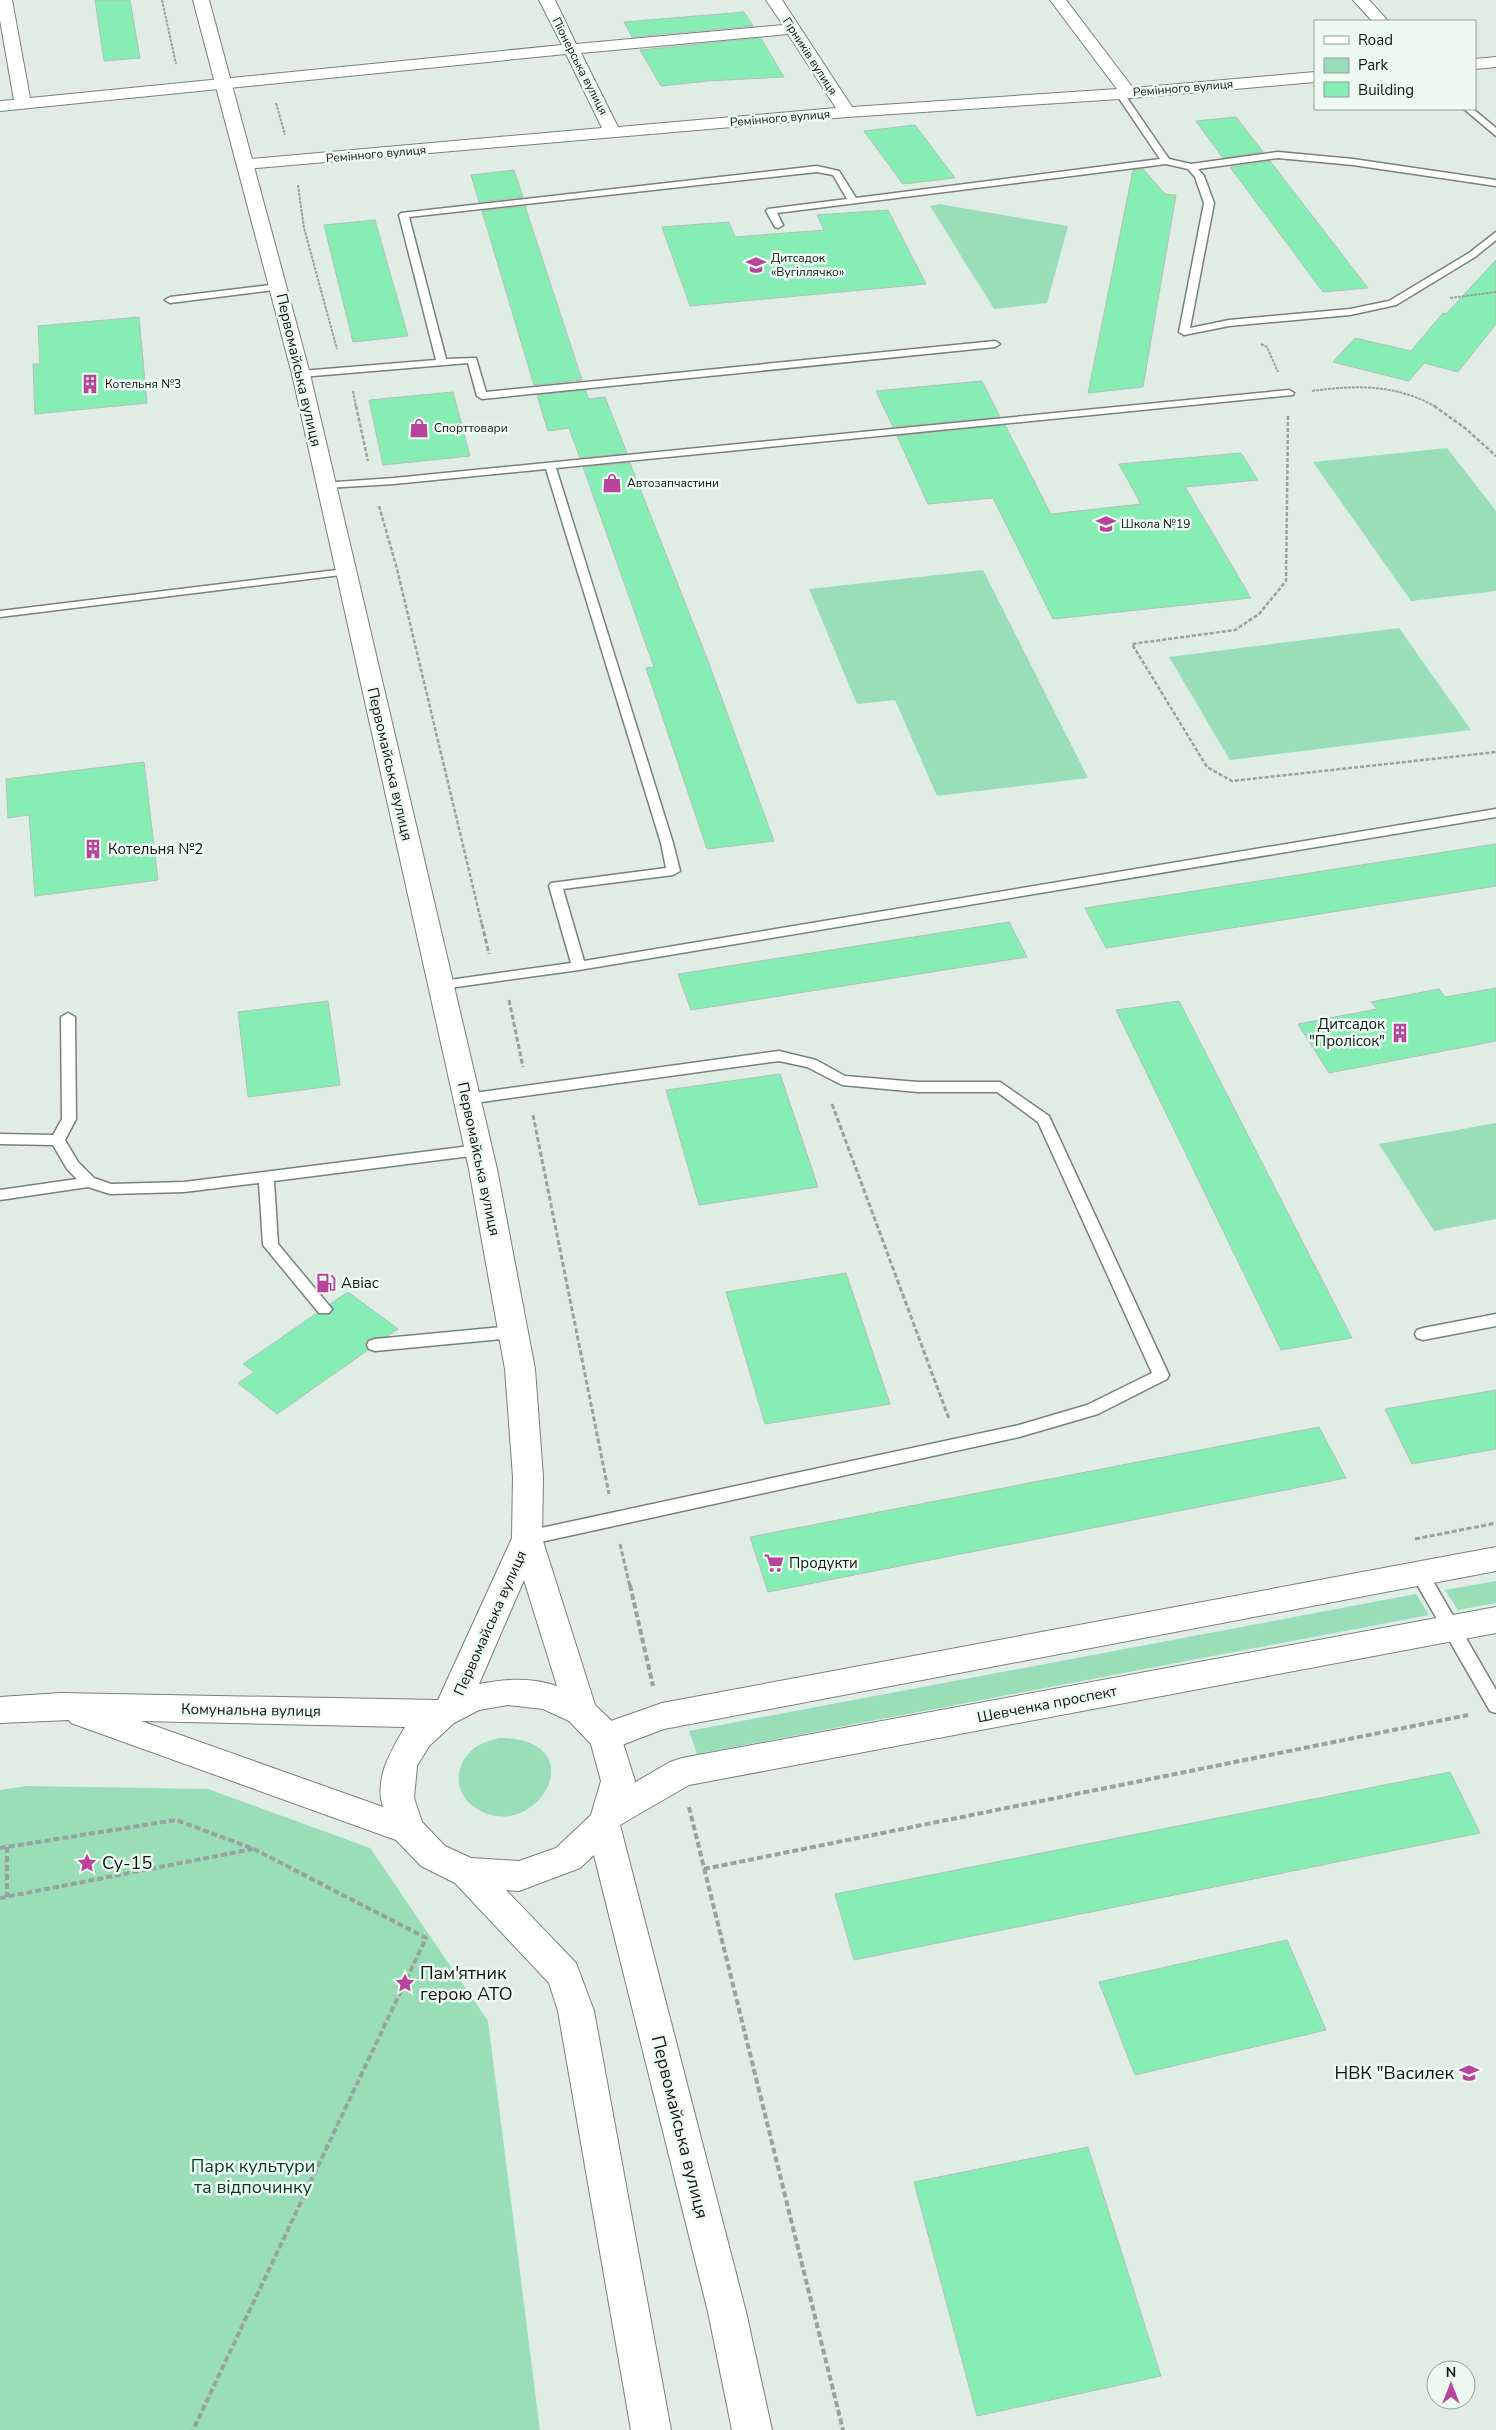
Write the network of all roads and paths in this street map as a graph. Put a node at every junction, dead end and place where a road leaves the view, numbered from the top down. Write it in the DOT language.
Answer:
graph roads {
  1 [pos="4,0"];
  2 [pos="162,0"];
  3 [pos="201,0"];
  4 [pos="547,0"];
  5 [pos="774,0"];
  6 [pos="1058,0"];
  7 [pos="1361,0"];
  8 [pos="1379,20"];
  9 [pos="791,29"];
  10 [pos="570,49"];
  11 [pos="1496,62"];
  12 [pos="1476,64"];
  13 [pos="1314,77"];
  14 [pos="269,79"];
  15 [pos="224,84"];
  16 [pos="181,89"];
  17 [pos="1124,93"];
  18 [pos="23,104"];
  19 [pos="0,106"];
  20 [pos="1469,110"];
  21 [pos="847,112"];
  22 [pos="612,131"];
  23 [pos="1496,133"];
  24 [pos="1166,160"];
  25 [pos="292,161"];
  26 [pos="245,164"];
  27 [pos="1191,168"];
  28 [pos="1496,183"];
  29 [pos="853,200"];
  30 [pos="778,225"];
  31 [pos="1496,235"];
  32 [pos="279,287"];
  33 [pos="170,300"];
  34 [pos="1229,323"];
  35 [pos="994,344"];
  36 [pos="442,363"];
  37 [pos="349,370"];
  38 [pos="301,374"];
  39 [pos="1289,394"];
  40 [pos="1496,456"];
  41 [pos="550,466"];
  42 [pos="372,482"];
  43 [pos="326,485"];
  44 [pos="344,572"];
  45 [pos="0,614"];
  46 [pos="1496,752"];
  47 [pos="1496,813"];
  48 [pos="579,966"];
  49 [pos="505,977"];
  50 [pos="442,984"];
  51 [pos="68,1017"];
  52 [pos="816,1066"];
  53 [pos="528,1090"];
  54 [pos="467,1099"];
  55 [pos="0,1139"];
  56 [pos="58,1140"];
  57 [pos="478,1150"];
  58 [pos="266,1177"];
  59 [pos="89,1182"];
  60 [pos="0,1195"];
  61 [pos="324,1309"];
  62 [pos="1496,1320"];
  63 [pos="513,1332"];
  64 [pos="1424,1334"];
  65 [pos="375,1345"];
  66 [pos="958,1444"];
  67 [pos="614,1519"];
  68 [pos="528,1538"];
  69 [pos="1496,1559"];
  70 [pos="1420,1574"];
  71 [pos="1496,1620"];
  72 [pos="1452,1628"];
  73 [pos="60,1706"];
  74 [pos="1496,1706"];
  75 [pos="0,1710"];
  76 [pos="447,1711"];
  77 [pos="581,1712"];
  78 [pos="1476,1714"];
  79 [pos="662,1716"];
  80 [pos="606,1737"];
  81 [pos="682,1772"];
  82 [pos="606,1820"];
  83 [pos="408,1830"];
  84 [pos="7,1847"];
  85 [pos="0,1848"];
  86 [pos="254,1849"];
  87 [pos="704,1870"];
  88 [pos="468,1873"];
  89 [pos="7,1897"];
  90 [pos="0,1898"];
  91 [pos="193,2430"];
  92 [pos="651,2430"];
  93 [pos="752,2430"];
  94 [pos="844,2430"];
  1 -- 18 [label="street"];
  2 -- 16 [label="path"];
  3 -- 15 [label="street, Первомайська вулиця"];
  4 -- 10 [label="street, Піонерська вулиця"];
  5 -- 9 [label="street, Гірників вулиця"];
  6 -- 17 [label="street"];
  7 -- 8 [label="street"];
  9 -- 10 [label="street"];
  9 -- 21 [label="street, Гірників вулиця"];
  10 -- 14 [label="street"];
  10 -- 22 [label="street, Піонерська вулиця"];
  11 -- 12 [label="street"];
  13 -- 17 [label="street, Ремінного вулиця"];
  14 -- 15 [label="street"];
  14 -- 25 [label="path"];
  15 -- 16 [label="street"];
  15 -- 26 [label="street, Первомайська вулиця"];
  16 -- 18 [label="street"];
  17 -- 21 [label="street, Ремінного вулиця"];
  17 -- 24 [label="lane"];
  18 -- 19 [label="street"];
  20 -- 23 [label="lane"];
  21 -- 22 [label="street, Ремінного вулиця"];
  22 -- 25 [label="street, Ремінного вулиця"];
  24 -- 27 [label="lane"];
  24 -- 29 [label="lane"];
  25 -- 26 [label="street, Ремінного вулиця"];
  25 -- 37 [label="path"];
  26 -- 32 [label="street, Первомайська вулиця"];
  27 -- 28 [label="lane"];
  27 -- 34 [label="lane"];
  29 -- 30 [label="lane"];
  29 -- 36 [label="lane"];
  31 -- 34 [label="lane"];
  32 -- 33 [label="lane"];
  32 -- 38 [label="street, Первомайська вулиця"];
  34 -- 39 [label="path"];
  35 -- 36 [label="lane"];
  36 -- 37 [label="lane"];
  37 -- 38 [label="lane"];
  37 -- 42 [label="path"];
  38 -- 43 [label="street, Первомайська вулиця"];
  39 -- 40 [label="path"];
  39 -- 41 [label="lane"];
  39 -- 46 [label="path"];
  41 -- 42 [label="lane"];
  41 -- 48 [label="lane"];
  42 -- 43 [label="lane"];
  42 -- 49 [label="path"];
  43 -- 44 [label="street, Первомайська вулиця"];
  44 -- 45 [label="lane"];
  44 -- 50 [label="street, Первомайська вулиця"];
  47 -- 48 [label="lane"];
  48 -- 49 [label="lane"];
  49 -- 50 [label="lane"];
  49 -- 53 [label="path"];
  50 -- 54 [label="street, Первомайська вулиця"];
  51 -- 56 [label="lane"];
  52 -- 53 [label="lane"];
  52 -- 66 [label="path"];
  52 -- 66 [label="lane"];
  53 -- 54 [label="lane"];
  53 -- 67 [label="path"];
  54 -- 57 [label="street, Первомайська вулиця"];
  55 -- 56 [label="lane"];
  56 -- 59 [label="lane"];
  57 -- 58 [label="lane"];
  57 -- 63 [label="street, Первомайська вулиця"];
  58 -- 59 [label="lane"];
  58 -- 61 [label="lane"];
  59 -- 60 [label="lane"];
  62 -- 64 [label="lane"];
  63 -- 65 [label="lane"];
  63 -- 68 [label="street, Первомайська вулиця"];
  66 -- 67 [label="lane"];
  67 -- 68 [label="lane"];
  67 -- 79 [label="path"];
  68 -- 76 [label="street, Первомайська вулиця"];
  68 -- 77 [label="street, Первомайська вулиця"];
  69 -- 70 [label="street"];
  70 -- 72 [label="lane"];
  70 -- 79 [label="street"];
  71 -- 72 [label="street, Шевченка проспект"];
  72 -- 74 [label="lane"];
  72 -- 81 [label="street, Шевченка проспект"];
  73 -- 75 [label="street, Комунальна вулиця"];
  73 -- 76 [label="street, Комунальна вулиця"];
  73 -- 83 [label="street, Комунальна вулиця"];
  76 -- 77 [label="street"];
  76 -- 83 [label="street"];
  77 -- 80 [label="street"];
  78 -- 87 [label="path"];
  79 -- 80 [label="street"];
  80 -- 82 [label="street"];
  81 -- 82 [label="street, Шевченка проспект"];
  81 -- 87 [label="path"];
  82 -- 88 [label="street, Шевченка проспект"];
  82 -- 93 [label="street, Первомайська вулиця"];
  83 -- 88 [label="street"];
  84 -- 85 [label="path"];
  84 -- 86 [label="path"];
  84 -- 89 [label="path"];
  86 -- 89 [label="path"];
  86 -- 91 [label="path"];
  87 -- 94 [label="path"];
  88 -- 92 [label="street"];
  89 -- 90 [label="path"];
}
